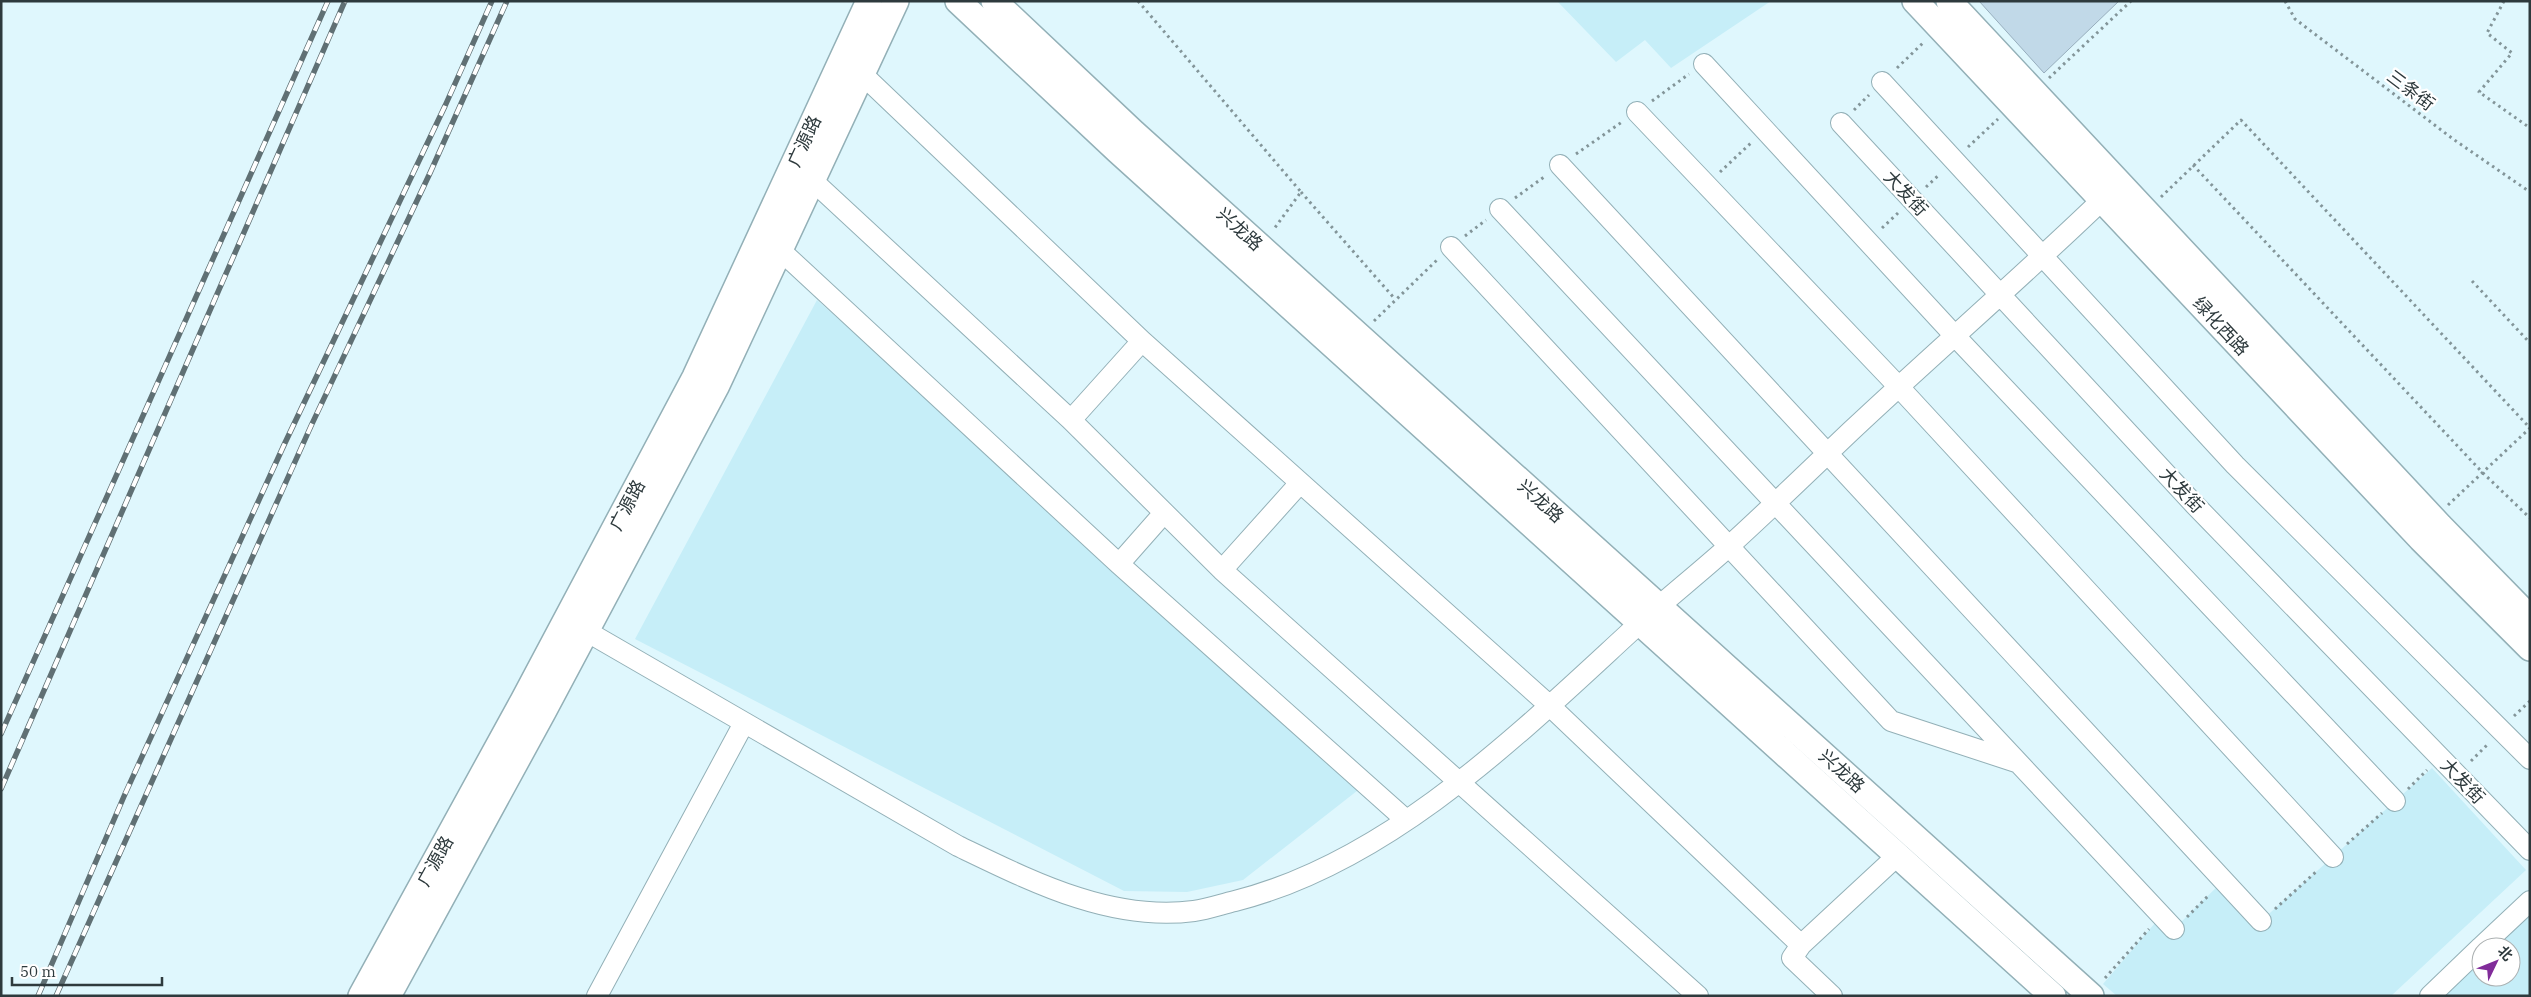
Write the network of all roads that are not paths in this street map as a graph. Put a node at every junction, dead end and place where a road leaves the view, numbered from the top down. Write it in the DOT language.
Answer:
graph roads {
  1 [pos="896,1"];
  2 [pos="958,1"];
  3 [pos="994,1"];
  4 [pos="1915,1"];
  5 [pos="1949,1"];
  6 [pos="860,8"];
  7 [pos="1704,64"];
  8 [pos="862,74"];
  9 [pos="1882,82"];
  10 [pos="1637,112"];
  11 [pos="1841,123"];
  12 [pos="1560,165"];
  13 [pos="813,181"];
  14 [pos="2102,200"];
  15 [pos="1500,209"];
  16 [pos="1451,247"];
  17 [pos="780,250"];
  18 [pos="2043,257"];
  19 [pos="2001,296"];
  20 [pos="1955,336"];
  21 [pos="1142,342"];
  22 [pos="1898,386"];
  23 [pos="1071,420"];
  24 [pos="1827,453"];
  25 [pos="1300,483"];
  26 [pos="1775,502"];
  27 [pos="1164,513"];
  28 [pos="1728,546"];
  29 [pos="1119,564"];
  30 [pos="1222,570"];
  31 [pos="1658,607"];
  32 [pos="2530,618"];
  33 [pos="1640,624"];
  34 [pos="586,632"];
  35 [pos="2530,648"];
  36 [pos="1550,706"];
  37 [pos="744,723"];
  38 [pos="2530,759"];
  39 [pos="2018,763"];
  40 [pos="1459,781"];
  41 [pos="2395,801"];
  42 [pos="1406,820"];
  43 [pos="2530,850"];
  44 [pos="1897,856"];
  45 [pos="2333,857"];
  46 [pos="2530,901"];
  47 [pos="2261,921"];
  48 [pos="2168,922"];
  49 [pos="2492,937"];
  50 [pos="1801,945"];
  51 [pos="2471,957"];
  52 [pos="2050,995"];
  53 [pos="2091,995"];
  54 [pos="360,996"];
  55 [pos="388,996"];
  56 [pos="597,996"];
  57 [pos="1698,996"];
  58 [pos="1832,996"];
  59 [pos="2430,996"];
  1 -- 8 [label="main road, 广源路"];
  2 -- 33 [label="main road, 兴龙路"];
  3 -- 31 [label="main road, 兴龙路"];
  4 -- 14 [label="main road, 绿化西路"];
  5 -- 32 [label="main road, 绿化西路"];
  6 -- 54 [label="main road, 广源路"];
  7 -- 20 [label="street"];
  8 -- 13 [label="main road, 广源路"];
  8 -- 21 [label="street"];
  9 -- 18 [label="street"];
  10 -- 22 [label="street"];
  11 -- 19 [label="street, 大发街"];
  12 -- 24 [label="street"];
  13 -- 17 [label="main road, 广源路"];
  13 -- 23 [label="street"];
  14 -- 18 [label="street"];
  14 -- 35 [label="main road, 绿化西路"];
  15 -- 26 [label="street"];
  16 -- 28 [label="street"];
  17 -- 29 [label="street"];
  17 -- 34 [label="main road, 广源路"];
  18 -- 19 [label="street"];
  18 -- 38 [label="street"];
  19 -- 20 [label="street"];
  19 -- 43 [label="street, 大发街"];
  20 -- 22 [label="street"];
  20 -- 41 [label="street"];
  21 -- 23 [label="street"];
  21 -- 25 [label="street"];
  22 -- 24 [label="street"];
  22 -- 45 [label="street"];
  23 -- 27 [label="street"];
  24 -- 26 [label="street"];
  24 -- 47 [label="street"];
  25 -- 30 [label="street"];
  25 -- 36 [label="street"];
  26 -- 28 [label="street"];
  26 -- 39 [label="street"];
  27 -- 29 [label="street"];
  27 -- 30 [label="street"];
  28 -- 31 [label="street"];
  28 -- 39 [label="street"];
  29 -- 42 [label="street"];
  30 -- 40 [label="street"];
  31 -- 33 [label="street"];
  31 -- 53 [label="main road, 兴龙路"];
  33 -- 36 [label="street"];
  33 -- 44 [label="main road, 兴龙路"];
  34 -- 37 [label="street"];
  34 -- 55 [label="main road, 广源路"];
  36 -- 40 [label="street"];
  36 -- 50 [label="street"];
  37 -- 42 [label="street"];
  37 -- 56 [label="street"];
  39 -- 48 [label="street"];
  40 -- 42 [label="street"];
  40 -- 57 [label="street"];
  44 -- 50 [label="street"];
  44 -- 52 [label="main road, 兴龙路"];
  46 -- 49 [label="street"];
  50 -- 58 [label="street"];
  51 -- 59 [label="street"];
}
